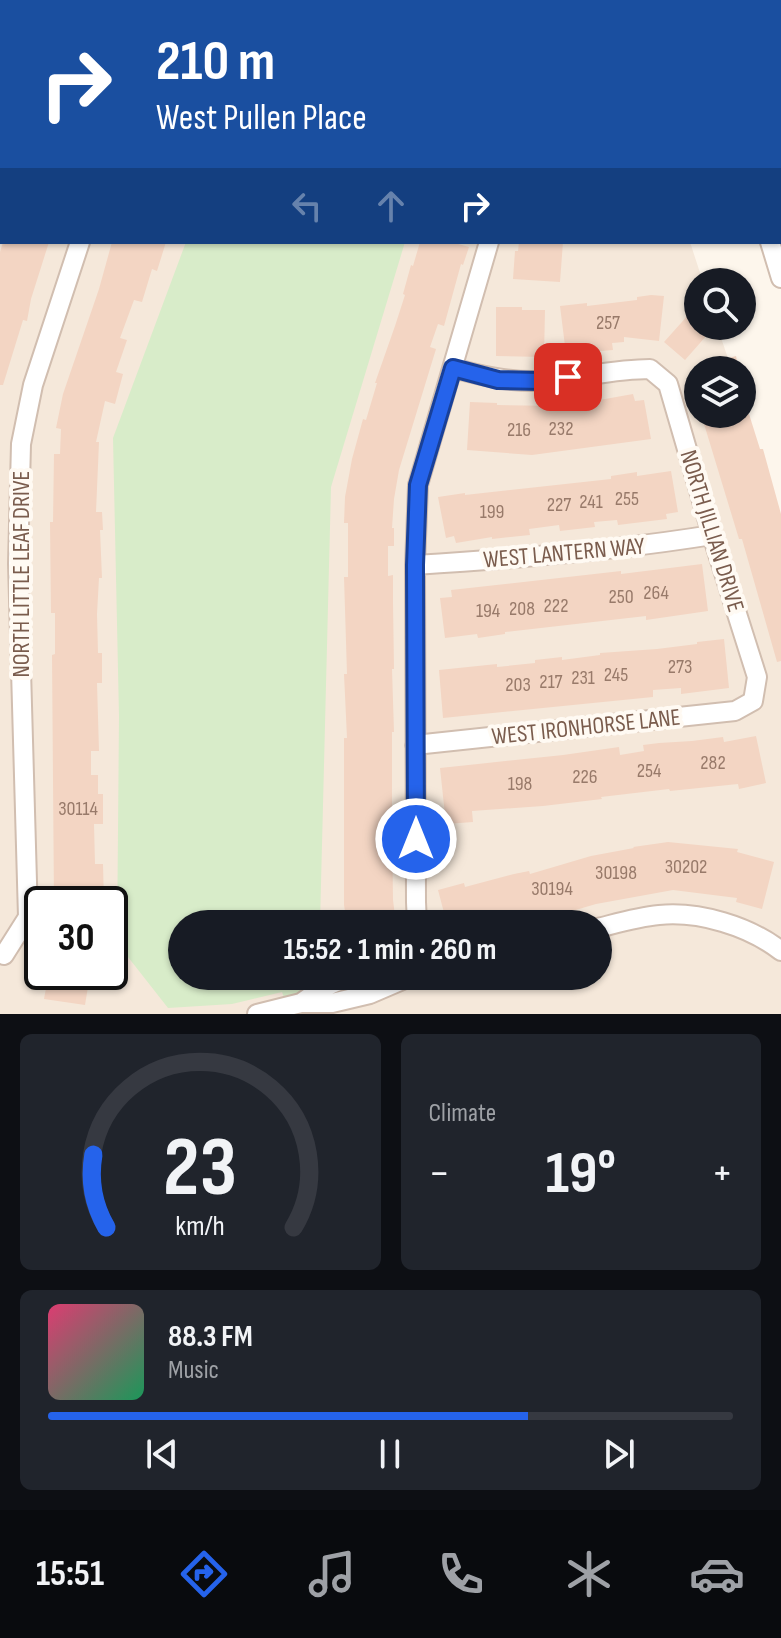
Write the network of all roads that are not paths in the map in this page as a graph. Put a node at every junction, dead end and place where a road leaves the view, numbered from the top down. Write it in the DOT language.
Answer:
graph roads {
  1 [pos="79,244"];
  2 [pos="488,244"];
  3 [pos="771,244"];
  4 [pos="781,278"];
  5 [pos="453,368"];
  6 [pos="712,535"];
  7 [pos="9,564"];
  8 [pos="415,565"];
  9 [pos="753,701"];
  10 [pos="415,745"];
  11 [pos="417,910"];
  12 [pos="612,925"];
  13 [pos="781,951"];
  14 [pos="4,955"];
  15 [pos="319,990"];
  16 [pos="350,990"];
  17 [pos="379,990"];
  18 [pos="349,999"];
  19 [pos="301,1003"];
  20 [pos="257,1014"];
  1 -- 7 [label="street, NORTH LITTLE LEAF DRIVE"];
  2 -- 5 [label="street"];
  3 -- 4 [label="street"];
  5 -- 6 [label="street, NORTH JILLIAN DRIVE"];
  5 -- 8 [label="street"];
  6 -- 8 [label="street, WEST LANTERN WAY"];
  6 -- 9 [label="street, NORTH JILLIAN DRIVE"];
  7 -- 14 [label="street, NORTH LITTLE LEAF DRIVE"];
  8 -- 10 [label="street"];
  9 -- 10 [label="street, WEST IRONHORSE LANE"];
  10 -- 11 [label="street"];
  12 -- 13 [label="street"];
  15 -- 19 [label="street"];
  16 -- 18 [label="street"];
  17 -- 18 [label="street"];
  18 -- 19 [label="street"];
  19 -- 20 [label="street"];
}
